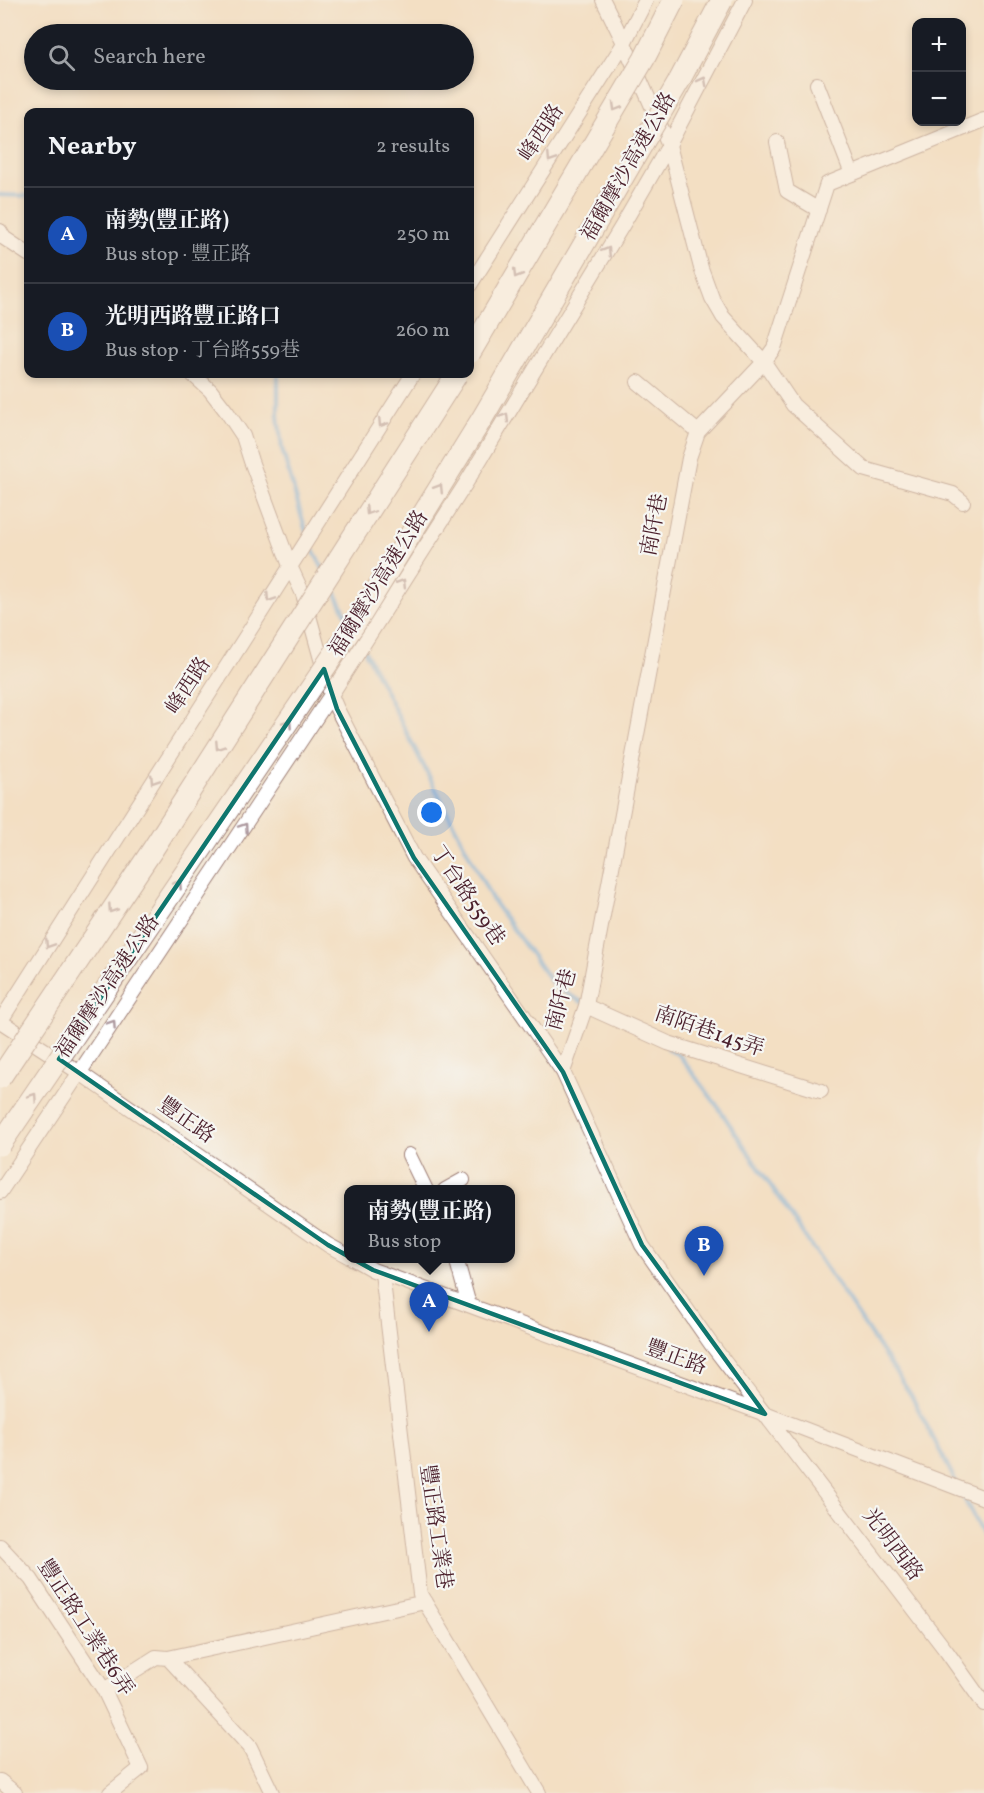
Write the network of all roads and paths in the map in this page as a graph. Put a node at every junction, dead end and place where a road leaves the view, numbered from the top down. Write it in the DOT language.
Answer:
graph roads {
  1 [pos="603,0"];
  2 [pos="646,0"];
  3 [pos="674,0"];
  4 [pos="723,0"];
  5 [pos="745,0"];
  6 [pos="624,43"];
  7 [pos="817,84"];
  8 [pos="984,120"];
  9 [pos="777,142"];
  10 [pos="669,145"];
  11 [pos="852,174"];
  12 [pos="819,210"];
  13 [pos="0,231"];
  14 [pos="24,251"];
  15 [pos="474,279"];
  16 [pos="474,346"];
  17 [pos="764,362"];
  18 [pos="196,378"];
  19 [pos="410,378"];
  20 [pos="455,378"];
  21 [pos="638,382"];
  22 [pos="698,432"];
  23 [pos="963,502"];
  24 [pos="290,566"];
  25 [pos="331,695"];
  26 [pos="586,1006"];
  27 [pos="0,1021"];
  28 [pos="80,1072"];
  29 [pos="563,1072"];
  30 [pos="0,1078"];
  31 [pos="820,1091"];
  32 [pos="0,1145"];
  33 [pos="409,1155"];
  34 [pos="463,1180"];
  35 [pos="424,1185"];
  36 [pos="454,1185"];
  37 [pos="0,1192"];
  38 [pos="344,1254"];
  39 [pos="362,1263"];
  40 [pos="457,1263"];
  41 [pos="382,1273"];
  42 [pos="469,1305"];
  43 [pos="765,1414"];
  44 [pos="984,1498"];
  45 [pos="0,1546"];
  46 [pos="425,1602"];
  47 [pos="168,1659"];
  48 [pos="104,1690"];
  49 [pos="984,1704"];
  50 [pos="0,1781"];
  51 [pos="15,1793"];
  52 [pos="110,1793"];
  53 [pos="272,1793"];
  54 [pos="539,1793"];
  1 -- 6 [label="street"];
  2 -- 6 [label="street, 峰西路"];
  3 -- 16 [label="highway, 福爾摩沙高速公路, one-way, bridge"];
  32 -- 4 [label="highway, 福爾摩沙高速公路, one-way, bridge"];
  10 -- 5 [label="street, one-way"];
  6 -- 10 [label="street"];
  6 -- 15 [label="street, 峰西路, one-way"];
  7 -- 11 [label="street"];
  8 -- 11 [label="street, 南阡巷"];
  9 -- 12 [label="street"];
  10 -- 17 [label="street"];
  25 -- 10 [label="street, one-way"];
  11 -- 12 [label="street, 南阡巷"];
  12 -- 17 [label="street, 南阡巷"];
  13 -- 14 [label="street"];
  17 -- 22 [label="street, 南阡巷"];
  17 -- 23 [label="street"];
  18 -- 24 [label="street, 丁台路559巷"];
  19 -- 24 [label="street, 峰西路, one-way"];
  20 -- 30 [label="highway, 福爾摩沙高速公路, one-way, bridge"];
  21 -- 22 [label="street"];
  22 -- 26 [label="street, 南阡巷"];
  24 -- 25 [label="street, 丁台路559巷"];
  24 -- 27 [label="street, 峰西路, one-way"];
  28 -- 25 [label="street, one-way"];
  25 -- 29 [label="street, 丁台路559巷"];
  26 -- 29 [label="street, 南阡巷"];
  26 -- 31 [label="street, 南陌巷145弄"];
  27 -- 28 [label="street, 豐正路"];
  28 -- 37 [label="street"];
  28 -- 38 [label="street, 豐正路"];
  29 -- 43 [label="street, 丁台路559巷"];
  33 -- 35 [label="street"];
  34 -- 36 [label="street"];
  39 -- 41 [label="street, 豐正路"];
  40 -- 42 [label="street"];
  41 -- 42 [label="street, 豐正路"];
  41 -- 46 [label="street, 豐正路工業巷"];
  42 -- 43 [label="street, 豐正路"];
  43 -- 44 [label="street, 豐正路"];
  43 -- 49 [label="street, 光明西路"];
  45 -- 48 [label="street, 豐正路工業巷6弄"];
  46 -- 47 [label="street"];
  46 -- 54 [label="street, 豐正路工業巷"];
  47 -- 48 [label="street"];
  47 -- 53 [label="street"];
  48 -- 52 [label="street, 豐正路工業巷6弄"];
  50 -- 51 [label="street"];
}
